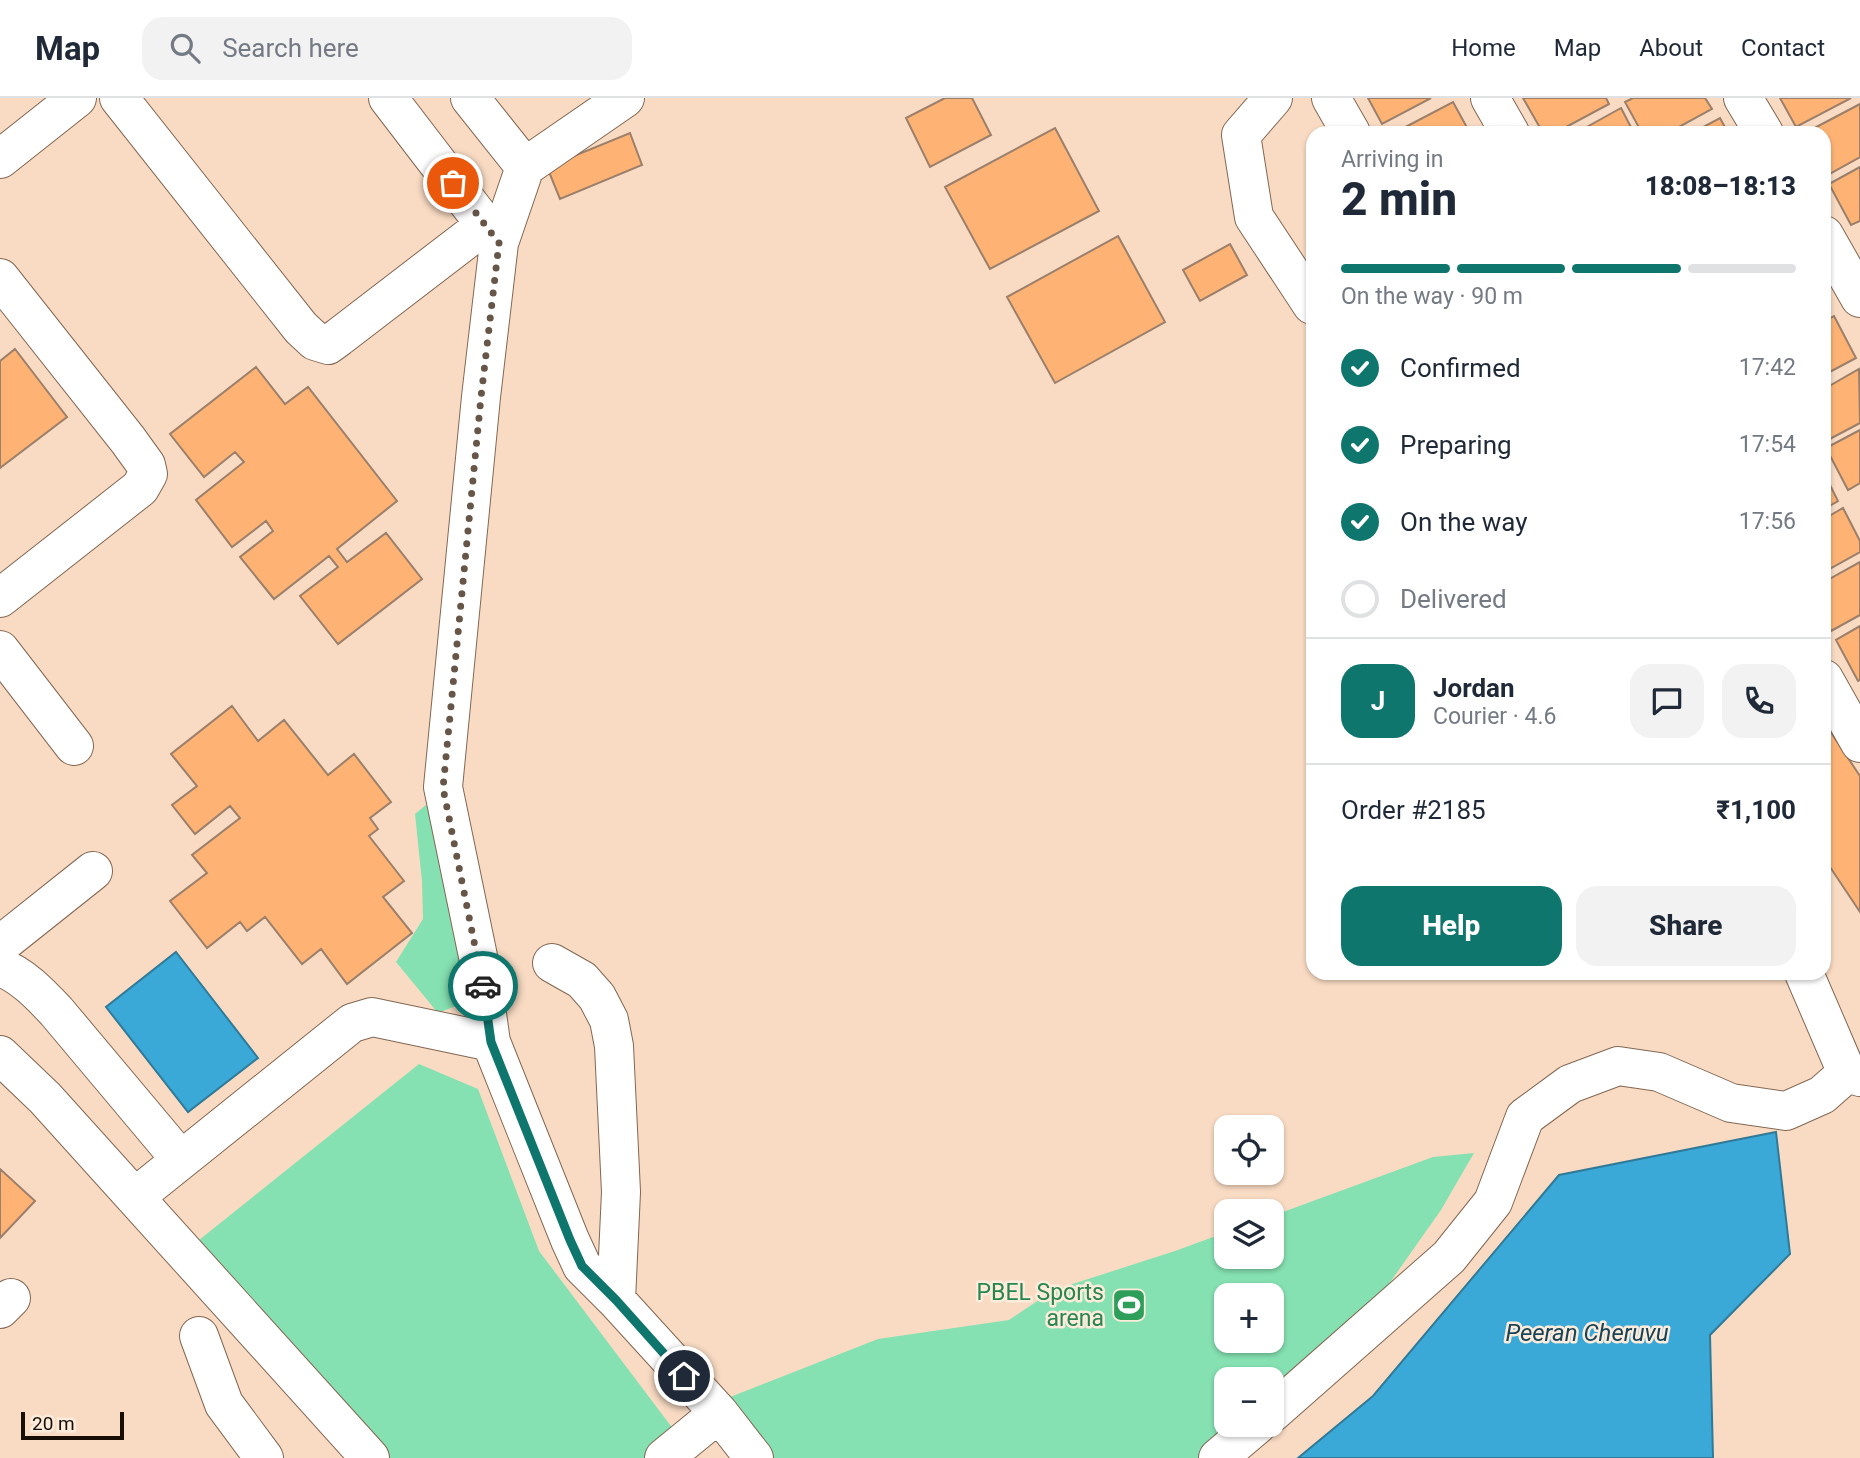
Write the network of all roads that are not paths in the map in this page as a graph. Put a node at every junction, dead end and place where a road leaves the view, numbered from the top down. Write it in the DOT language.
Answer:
graph roads {
  1 [pos="76,98"];
  2 [pos="119,98"];
  3 [pos="388,98"];
  4 [pos="470,98"];
  5 [pos="625,98"];
  6 [pos="1273,98"];
  7 [pos="1331,98"];
  8 [pos="1490,98"];
  9 [pos="1743,98"];
  10 [pos="1347,126"];
  11 [pos="1506,126"];
  12 [pos="1760,126"];
  13 [pos="0,159"];
  14 [pos="525,167"];
  15 [pos="492,234"];
  16 [pos="1837,257"];
  17 [pos="0,278"];
  18 [pos="1306,296"];
  19 [pos="1860,298"];
  20 [pos="0,598"];
  21 [pos="0,650"];
  22 [pos="1831,691"];
  23 [pos="1860,743"];
  24 [pos="74,746"];
  25 [pos="93,871"];
  26 [pos="0,945"];
  27 [pos="552,962"];
  28 [pos="0,967"];
  29 [pos="1807,980"];
  30 [pos="491,1042"];
  31 [pos="0,1055"];
  32 [pos="1854,1075"];
  33 [pos="181,1160"];
  34 [pos="135,1197"];
  35 [pos="616,1300"];
  36 [pos="199,1336"];
  37 [pos="1284,1402"];
  38 [pos="719,1413"];
  39 [pos="1243,1437"];
  40 [pos="264,1458"];
  41 [pos="370,1458"];
  42 [pos="664,1458"];
  43 [pos="754,1458"];
  44 [pos="1218,1458"];
  1 -- 13 [label="street"];
  2 -- 15 [label="street"];
  3 -- 15 [label="street"];
  4 -- 14 [label="street"];
  5 -- 14 [label="street"];
  6 -- 18 [label="street"];
  7 -- 10 [label="street"];
  8 -- 11 [label="street"];
  9 -- 12 [label="street"];
  14 -- 15 [label="street"];
  15 -- 30 [label="street"];
  16 -- 19 [label="street"];
  17 -- 20 [label="street"];
  21 -- 24 [label="street"];
  22 -- 23 [label="street"];
  25 -- 26 [label="street"];
  27 -- 35 [label="street"];
  28 -- 33 [label="street"];
  29 -- 32 [label="street"];
  30 -- 33 [label="street"];
  30 -- 35 [label="street"];
  31 -- 34 [label="street"];
  32 -- 37 [label="street"];
  33 -- 34 [label="street"];
  34 -- 41 [label="street"];
  35 -- 38 [label="street"];
  36 -- 40 [label="street"];
  38 -- 42 [label="street"];
  38 -- 43 [label="street"];
  39 -- 44 [label="street"];
}
